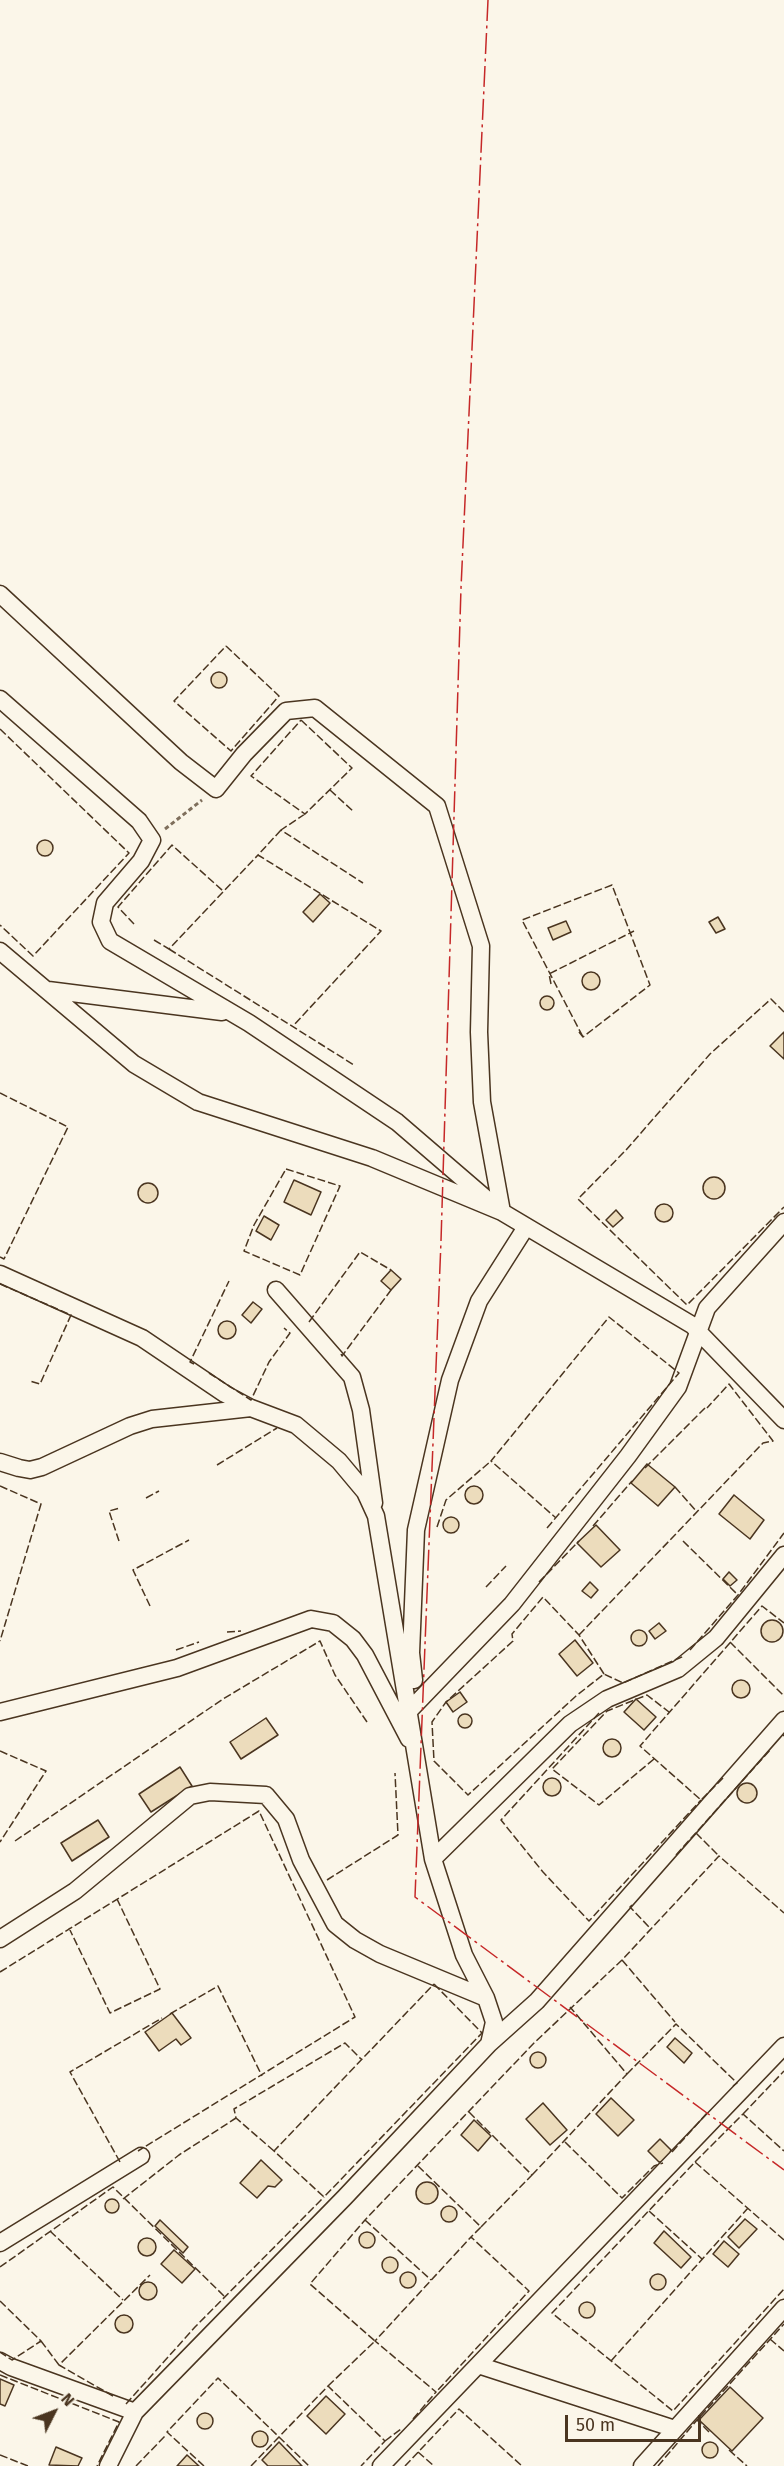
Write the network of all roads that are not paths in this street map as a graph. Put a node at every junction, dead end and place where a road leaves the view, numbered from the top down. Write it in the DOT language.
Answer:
graph roads {
  1 [pos="0,594"];
  2 [pos="0,699"];
  3 [pos="0,951"];
  4 [pos="47,990"];
  5 [pos="231,1013"];
  6 [pos="502,1212"];
  7 [pos="784,1222"];
  8 [pos="526,1227"];
  9 [pos="0,1274"];
  10 [pos="276,1290"];
  11 [pos="698,1331"];
  12 [pos="250,1408"];
  13 [pos="784,1420"];
  14 [pos="0,1462"];
  15 [pos="376,1516"];
  16 [pos="784,1555"];
  17 [pos="413,1708"];
  18 [pos="0,1712"];
  19 [pos="784,1720"];
  20 [pos="416,1753"];
  21 [pos="433,1859"];
  22 [pos="0,1939"];
  23 [pos="486,1998"];
  24 [pos="489,2044"];
  25 [pos="784,2046"];
  26 [pos="141,2156"];
  27 [pos="0,2244"];
  28 [pos="784,2308"];
  29 [pos="0,2361"];
  30 [pos="478,2365"];
  31 [pos="135,2412"];
  32 [pos="675,2429"];
  33 [pos="108,2466"];
  34 [pos="381,2466"];
  35 [pos="642,2466"];
  1 -- 6 [label="street"];
  2 -- 5 [label="street"];
  3 -- 4 [label="street"];
  4 -- 5 [label="street"];
  4 -- 6 [label="street"];
  5 -- 6 [label="street"];
  6 -- 8 [label="street"];
  7 -- 11 [label="street"];
  8 -- 11 [label="street"];
  8 -- 17 [label="street"];
  9 -- 12 [label="street"];
  10 -- 15 [label="street"];
  11 -- 13 [label="street"];
  11 -- 17 [label="street"];
  12 -- 14 [label="street"];
  12 -- 15 [label="street"];
  15 -- 17 [label="street"];
  16 -- 21 [label="street"];
  17 -- 20 [label="street"];
  18 -- 20 [label="street"];
  19 -- 24 [label="street"];
  20 -- 21 [label="street"];
  21 -- 23 [label="street"];
  22 -- 23 [label="street"];
  23 -- 24 [label="street"];
  24 -- 31 [label="street"];
  25 -- 30 [label="street"];
  26 -- 27 [label="street"];
  28 -- 32 [label="street"];
  29 -- 31 [label="street"];
  30 -- 32 [label="street"];
  30 -- 34 [label="street"];
  31 -- 33 [label="street"];
  32 -- 35 [label="street"];
}
